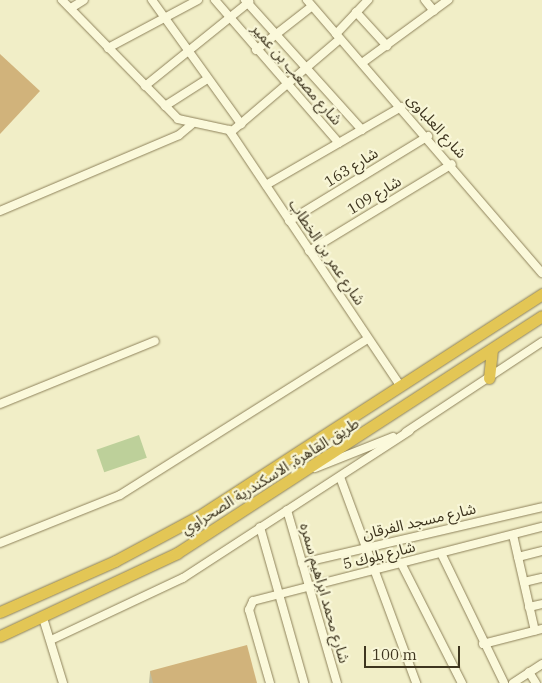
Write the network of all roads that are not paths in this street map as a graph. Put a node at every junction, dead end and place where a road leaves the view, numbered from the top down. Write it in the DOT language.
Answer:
graph roads {
  1 [pos="62,0"];
  2 [pos="84,0"];
  3 [pos="152,0"];
  4 [pos="198,0"];
  5 [pos="215,0"];
  6 [pos="368,0"];
  7 [pos="425,0"];
  8 [pos="448,0"];
  9 [pos="247,1"];
  10 [pos="188,2"];
  11 [pos="309,3"];
  12 [pos="71,8"];
  13 [pos="434,11"];
  14 [pos="356,12"];
  15 [pos="229,18"];
  16 [pos="164,19"];
  17 [pos="278,33"];
  18 [pos="338,37"];
  19 [pos="387,46"];
  20 [pos="108,48"];
  21 [pos="256,50"];
  22 [pos="185,52"];
  23 [pos="362,63"];
  24 [pos="308,66"];
  25 [pos="206,80"];
  26 [pos="286,85"];
  27 [pos="145,86"];
  28 [pos="166,106"];
  29 [pos="401,106"];
  30 [pos="241,124"];
  31 [pos="191,125"];
  32 [pos="362,130"];
  33 [pos="231,132"];
  34 [pos="428,136"];
  35 [pos="339,143"];
  36 [pos="452,164"];
  37 [pos="266,185"];
  38 [pos="0,212"];
  39 [pos="289,221"];
  40 [pos="309,251"];
  41 [pos="542,273"];
  42 [pos="542,294"];
  43 [pos="542,316"];
  44 [pos="368,339"];
  45 [pos="155,341"];
  46 [pos="542,341"];
  47 [pos="492,349"];
  48 [pos="489,378"];
  49 [pos="401,387"];
  50 [pos="0,404"];
  51 [pos="408,431"];
  52 [pos="313,468"];
  53 [pos="340,477"];
  54 [pos="542,506"];
  55 [pos="286,510"];
  56 [pos="260,527"];
  57 [pos="542,527"];
  58 [pos="513,534"];
  59 [pos="0,543"];
  60 [pos="365,547"];
  61 [pos="542,551"];
  62 [pos="441,553"];
  63 [pos="518,557"];
  64 [pos="302,563"];
  65 [pos="401,563"];
  66 [pos="374,570"];
  67 [pos="542,578"];
  68 [pos="524,582"];
  69 [pos="310,587"];
  70 [pos="280,595"];
  71 [pos="542,604"];
  72 [pos="530,607"];
  73 [pos="0,612"];
  74 [pos="43,618"];
  75 [pos="538,630"];
  76 [pos="0,636"];
  77 [pos="50,640"];
  78 [pos="483,644"];
  79 [pos="542,664"];
  80 [pos="529,672"];
  81 [pos="63,683"];
  82 [pos="270,683"];
  83 [pos="304,683"];
  84 [pos="337,683"];
  85 [pos="416,683"];
  86 [pos="462,683"];
  87 [pos="504,683"];
  88 [pos="513,683"];
  89 [pos="536,683"];
  1 -- 12 [label="street"];
  2 -- 12 [label="street"];
  3 -- 16 [label="street"];
  4 -- 10 [label="street"];
  5 -- 15 [label="street, شارع مصعب بن عمير"];
  6 -- 14 [label="street"];
  7 -- 13 [label="street"];
  8 -- 13 [label="street"];
  9 -- 15 [label="street"];
  9 -- 17 [label="street"];
  10 -- 16 [label="street"];
  11 -- 17 [label="street"];
  11 -- 18 [label="street, شارع العلباوى"];
  12 -- 20 [label="street"];
  13 -- 19 [label="street"];
  14 -- 18 [label="street"];
  14 -- 19 [label="street"];
  15 -- 21 [label="street, شارع مصعب بن عمير"];
  15 -- 22 [label="street"];
  16 -- 20 [label="street"];
  16 -- 22 [label="street"];
  17 -- 21 [label="street"];
  17 -- 24 [label="street"];
  18 -- 23 [label="street, شارع العلباوى"];
  18 -- 24 [label="street"];
  19 -- 23 [label="street"];
  20 -- 27 [label="street"];
  21 -- 26 [label="street, شارع مصعب بن عمير"];
  22 -- 25 [label="street"];
  22 -- 27 [label="street"];
  23 -- 29 [label="street, شارع العلباوى"];
  24 -- 26 [label="street"];
  24 -- 32 [label="street"];
  25 -- 28 [label="street"];
  25 -- 30 [label="street"];
  26 -- 30 [label="street"];
  26 -- 35 [label="street, شارع مصعب بن عمير"];
  27 -- 28 [label="street"];
  28 -- 31 [label="street"];
  29 -- 32 [label="street"];
  29 -- 34 [label="street, شارع العلباوى"];
  30 -- 33 [label="street"];
  31 -- 33 [label="street"];
  31 -- 38 [label="street"];
  32 -- 35 [label="street"];
  33 -- 37 [label="street, شارع عمر بن الخطاب"];
  34 -- 36 [label="street, شارع العلباوى"];
  34 -- 39 [label="street, شارع 163"];
  35 -- 37 [label="street"];
  36 -- 40 [label="street, شارع 109"];
  36 -- 41 [label="street, شارع العلباوى"];
  37 -- 39 [label="street, شارع عمر بن الخطاب"];
  39 -- 40 [label="street, شارع عمر بن الخطاب"];
  40 -- 44 [label="street, شارع عمر بن الخطاب"];
  42 -- 49 [label="highway, طريق القاهرة, الاسكندرية الصحراوي"];
  43 -- 47 [label="highway, طريق القاهرة, الاسكندرية الصحراوي"];
  44 -- 49 [label="street, شارع عمر بن الخطاب"];
  44 -- 59 [label="street"];
  45 -- 50 [label="street"];
  46 -- 48 [label="street"];
  47 -- 48 [label="highway"];
  47 -- 52 [label="highway, طريق القاهرة, الاسكندرية الصحراوي"];
  48 -- 51 [label="street"];
  49 -- 73 [label="highway, طريق القاهرة, الاسكندرية الصحراوي"];
  51 -- 52 [label="street"];
  51 -- 53 [label="street"];
  52 -- 74 [label="highway, طريق القاهرة, الاسكندرية الصحراوي"];
  53 -- 55 [label="street"];
  53 -- 60 [label="street"];
  54 -- 60 [label="street, شارع مسجد الفرقان"];
  55 -- 56 [label="street"];
  55 -- 64 [label="street, شارع محمد ابراهيم سمره"];
  56 -- 70 [label="street"];
  56 -- 77 [label="street"];
  57 -- 58 [label="street, شارع بلوك 5"];
  58 -- 62 [label="street, شارع بلوك 5"];
  58 -- 63 [label="street"];
  60 -- 64 [label="street, شارع مسجد الفرقان"];
  60 -- 66 [label="street"];
  61 -- 63 [label="street"];
  62 -- 65 [label="street, شارع بلوك 5"];
  62 -- 78 [label="street"];
  63 -- 68 [label="street"];
  64 -- 69 [label="street, شارع محمد ابراهيم سمره"];
  65 -- 66 [label="street, شارع بلوك 5"];
  65 -- 86 [label="street"];
  66 -- 69 [label="street, شارع بلوك 5"];
  66 -- 85 [label="street"];
  67 -- 68 [label="street"];
  68 -- 72 [label="street"];
  69 -- 70 [label="street, شارع بلوك 5"];
  69 -- 84 [label="street, شارع محمد ابراهيم سمره"];
  70 -- 82 [label="street, شارع بلوك 5"];
  70 -- 83 [label="street"];
  71 -- 72 [label="street"];
  72 -- 75 [label="street"];
  74 -- 76 [label="highway, طريق القاهرة, الاسكندرية الصحراوي"];
  74 -- 77 [label="street"];
  75 -- 78 [label="street"];
  77 -- 81 [label="street"];
  78 -- 87 [label="street"];
  79 -- 80 [label="street"];
  80 -- 88 [label="street"];
  80 -- 89 [label="street"];
}
